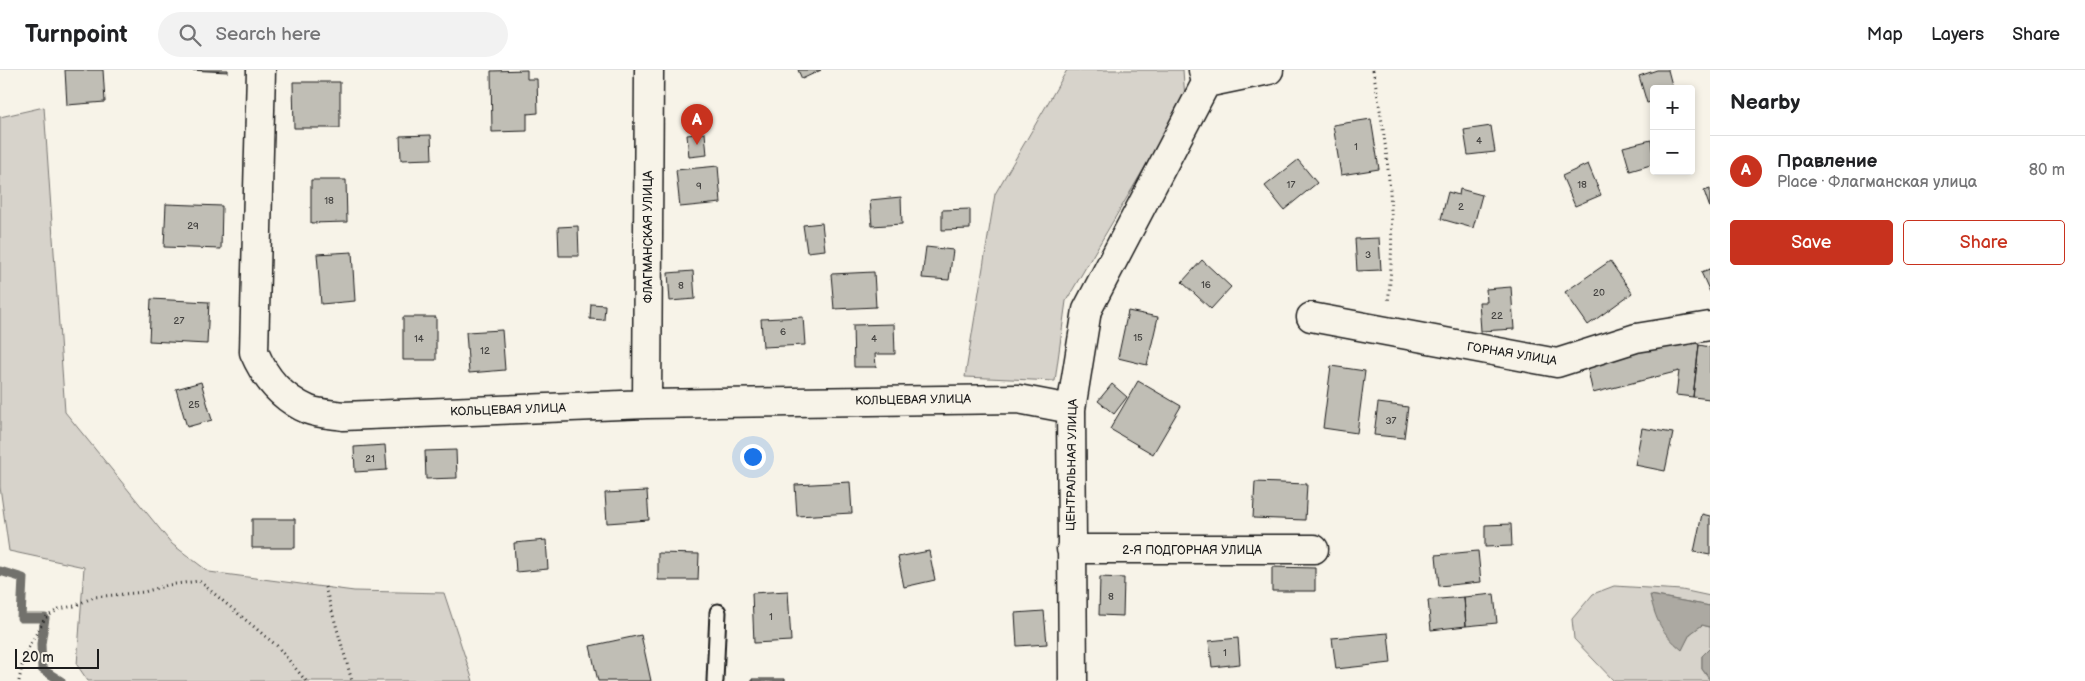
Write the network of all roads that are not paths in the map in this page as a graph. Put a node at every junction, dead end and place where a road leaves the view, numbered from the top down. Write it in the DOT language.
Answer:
graph roads {
  1 [pos="261,70"];
  2 [pos="649,70"];
  3 [pos="1268,70"];
  4 [pos="1204,77"];
  5 [pos="1311,317"];
  6 [pos="1710,326"];
  7 [pos="647,404"];
  8 [pos="1071,409"];
  9 [pos="1070,549"];
  10 [pos="1314,549"];
  11 [pos="718,612"];
  12 [pos="715,681"];
  13 [pos="1073,681"];
  1 -- 7 [label="street, КОЛЬЦЕВАЯ УЛИЦА"];
  2 -- 7 [label="street, ФЛАГМАНСКАЯ УЛИЦА"];
  3 -- 4 [label="street"];
  4 -- 8 [label="street, ЦЕНТРАЛЬНАЯ УЛИЦА"];
  5 -- 6 [label="street, ГОРНАЯ УЛИЦА"];
  7 -- 8 [label="street, КОЛЬЦЕВАЯ УЛИЦА"];
  8 -- 9 [label="street, ЦЕНТРАЛЬНАЯ УЛИЦА"];
  9 -- 10 [label="street, 2-Я ПОДГОРНАЯ УЛИЦА"];
  9 -- 13 [label="street, ЦЕНТРАЛЬНАЯ УЛИЦА"];
  11 -- 12 [label="lane"];
}
